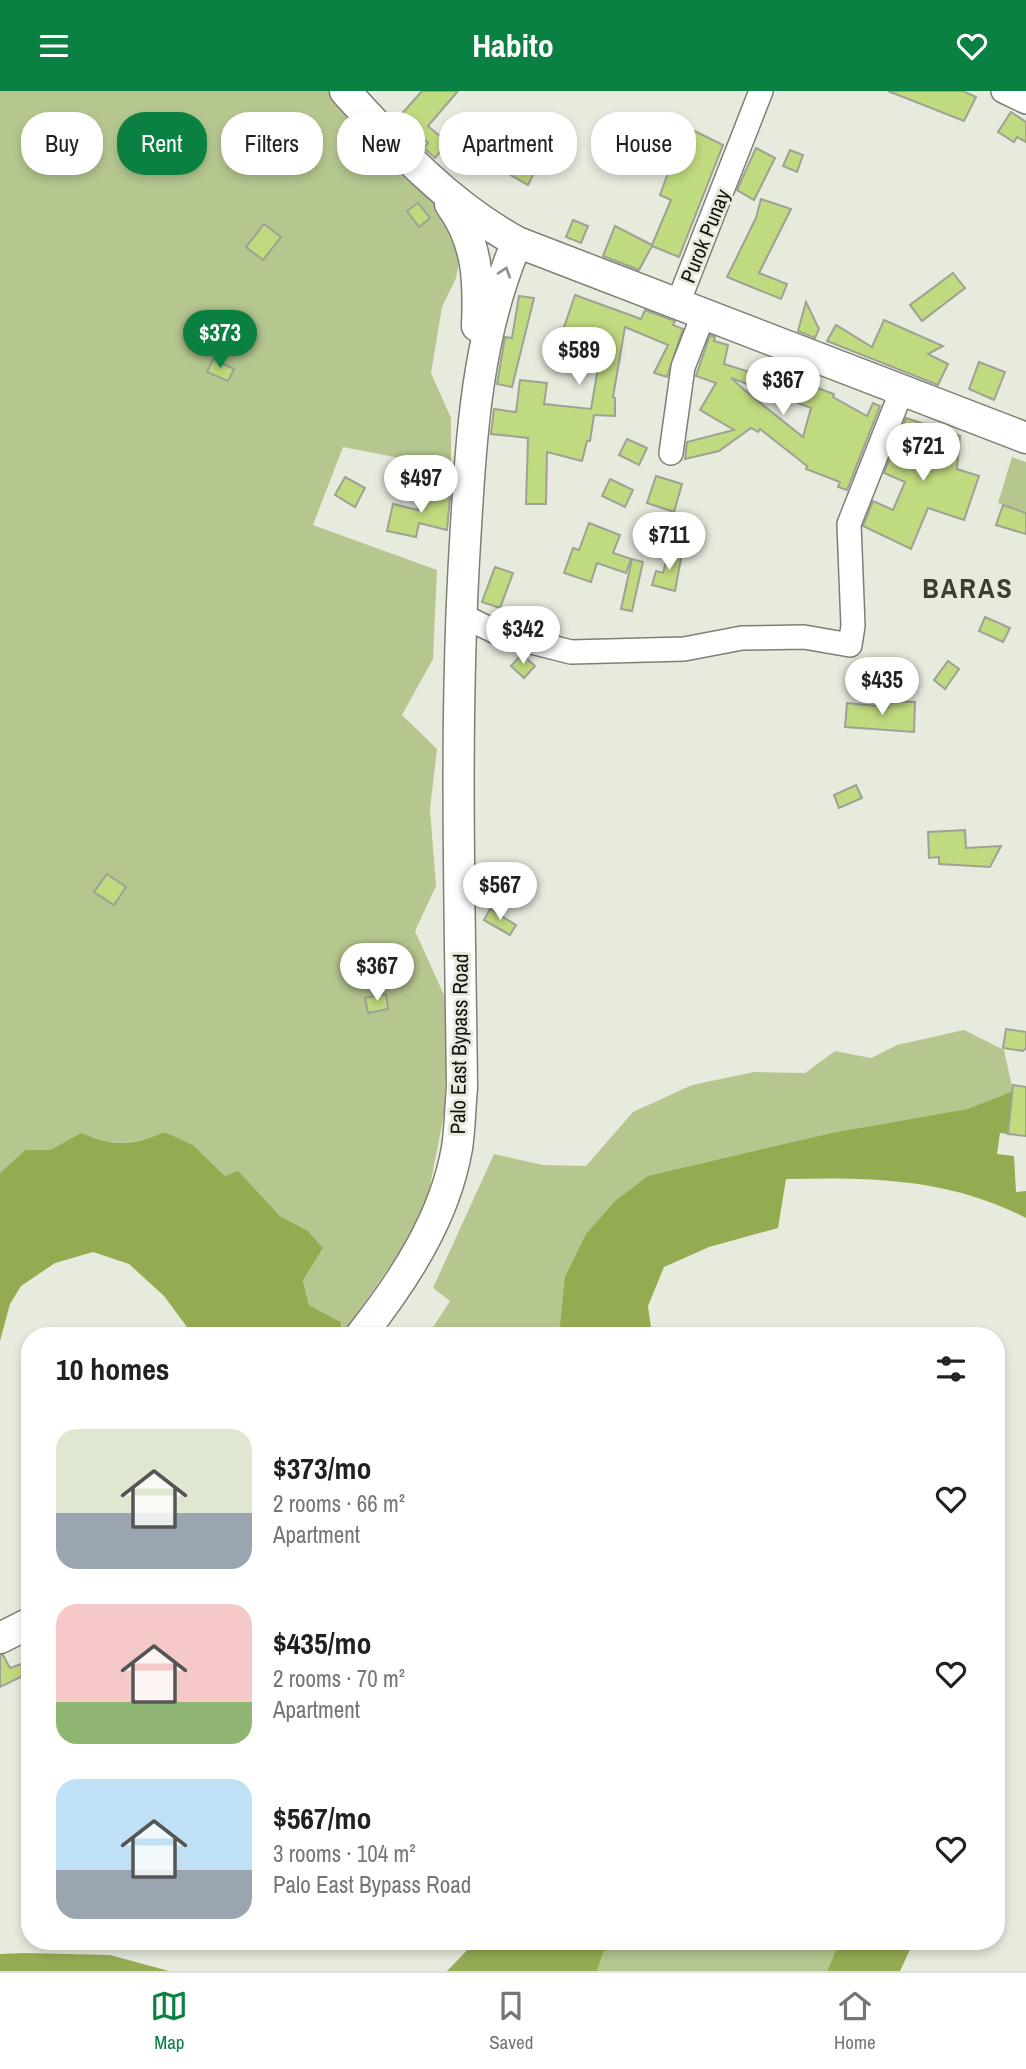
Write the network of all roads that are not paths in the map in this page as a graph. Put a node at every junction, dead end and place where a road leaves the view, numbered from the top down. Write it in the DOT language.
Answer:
graph roads {
  1 [pos="345,91"];
  2 [pos="761,91"];
  3 [pos="439,189"];
  4 [pos="489,227"];
  5 [pos="517,242"];
  6 [pos="475,257"];
  7 [pos="691,308"];
  8 [pos="482,350"];
  9 [pos="902,390"];
  10 [pos="1026,438"];
  11 [pos="671,453"];
  12 [pos="461,615"];
  13 [pos="367,1327"];
  14 [pos="21,1628"];
  15 [pos="0,1638"];
  1 -- 3 [label="main road"];
  2 -- 7 [label="street, Purok Punay"];
  3 -- 4 [label="main road"];
  3 -- 6 [label="main road, Palo East Bypass Road"];
  4 -- 5 [label="main road"];
  4 -- 6 [label="main road, Palo East Bypass Road"];
  5 -- 7 [label="main road"];
  8 -- 5 [label="main road, Palo East Bypass Road, one-way"];
  6 -- 8 [label="main road, Palo East Bypass Road"];
  7 -- 9 [label="main road"];
  7 -- 11 [label="street, Purok Punay"];
  8 -- 12 [label="main road, Palo East Bypass Road"];
  9 -- 10 [label="main road"];
  9 -- 12 [label="street"];
  12 -- 13 [label="main road, Palo East Bypass Road"];
  14 -- 15 [label="main road"];
}
